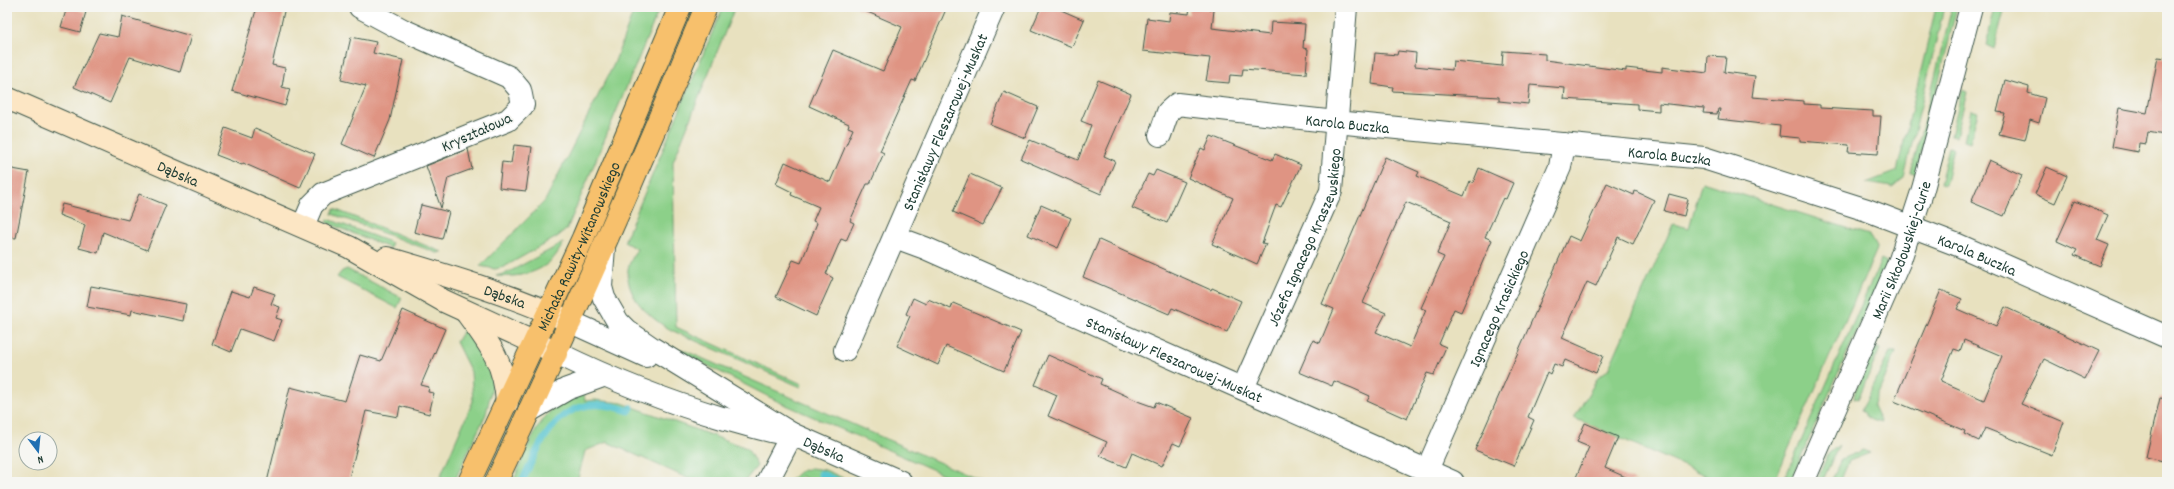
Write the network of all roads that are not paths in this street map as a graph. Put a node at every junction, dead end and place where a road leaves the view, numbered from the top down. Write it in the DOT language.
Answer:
graph roads {
  1 [pos="360,7"];
  2 [pos="680,7"];
  3 [pos="706,7"];
  4 [pos="994,7"];
  5 [pos="1346,7"];
  6 [pos="1971,7"];
  7 [pos="7,98"];
  8 [pos="1336,122"];
  9 [pos="1160,135"];
  10 [pos="1564,144"];
  11 [pos="303,226"];
  12 [pos="1911,227"];
  13 [pos="895,237"];
  14 [pos="349,247"];
  15 [pos="604,247"];
  16 [pos="466,311"];
  17 [pos="550,312"];
  18 [pos="571,322"];
  19 [pos="2167,337"];
  20 [pos="535,343"];
  21 [pos="845,350"];
  22 [pos="557,353"];
  23 [pos="603,376"];
  24 [pos="1243,388"];
  25 [pos="720,391"];
  26 [pos="507,403"];
  27 [pos="529,411"];
  28 [pos="792,434"];
  29 [pos="1427,470"];
  30 [pos="469,482"];
  31 [pos="496,482"];
  32 [pos="767,482"];
  33 [pos="901,482"];
  34 [pos="1454,482"];
  35 [pos="1803,482"];
  1 -- 11 [label="street, Kryształowa"];
  2 -- 17 [label="main road, Michała Rawity-Witanowskiego"];
  3 -- 15 [label="main road, Michała Rawity-Witanowskiego"];
  4 -- 13 [label="street, Stanisławy Fleszarowej-Muskat"];
  5 -- 8 [label="street, Józefa Ignacego Kraszewskiego"];
  6 -- 12 [label="street, Marii Skłodowskiej-Curie"];
  7 -- 11 [label="main road, Dąbska"];
  8 -- 9 [label="street, Karola Buczka"];
  8 -- 10 [label="street, Karola Buczka"];
  8 -- 24 [label="street, Józefa Ignacego Kraszewskiego"];
  10 -- 12 [label="street, Karola Buczka"];
  10 -- 29 [label="street, Ignacego Krasickiego"];
  11 -- 14 [label="main road, Dąbska"];
  12 -- 19 [label="street, Karola Buczka"];
  12 -- 35 [label="street, Marii Skłodowskiej-Curie"];
  13 -- 21 [label="street, Stanisławy Fleszarowej-Muskat"];
  13 -- 24 [label="street, Stanisławy Fleszarowej-Muskat"];
  14 -- 16 [label="main road, Dąbska"];
  14 -- 17 [label="main road, Dąbska"];
  15 -- 18 [label="main road, Michała Rawity-Witanowskiego"];
  15 -- 25 [label="street, Dąbska"];
  16 -- 20 [label="main road, Dąbska"];
  16 -- 26 [label="main road, Dąbska"];
  17 -- 18 [label="main road, Dąbska"];
  17 -- 20 [label="main road, Michała Rawity-Witanowskiego"];
  18 -- 22 [label="main road, Michała Rawity-Witanowskiego"];
  18 -- 25 [label="street, Dąbska"];
  20 -- 22 [label="main road, Dąbska"];
  20 -- 26 [label="main road, Michała Rawity-Witanowskiego"];
  22 -- 23 [label="street, Dąbska"];
  22 -- 27 [label="main road, Michała Rawity-Witanowskiego"];
  23 -- 27 [label="street"];
  23 -- 28 [label="street, Dąbska"];
  24 -- 29 [label="street, Stanisławy Fleszarowej-Muskat"];
  25 -- 28 [label="street, Dąbska"];
  26 -- 30 [label="main road, Michała Rawity-Witanowskiego"];
  27 -- 31 [label="main road, Michała Rawity-Witanowskiego"];
  28 -- 32 [label="street"];
  28 -- 33 [label="street, Dąbska"];
  29 -- 34 [label="street, Stanisławy Fleszarowej-Muskat"];
}
